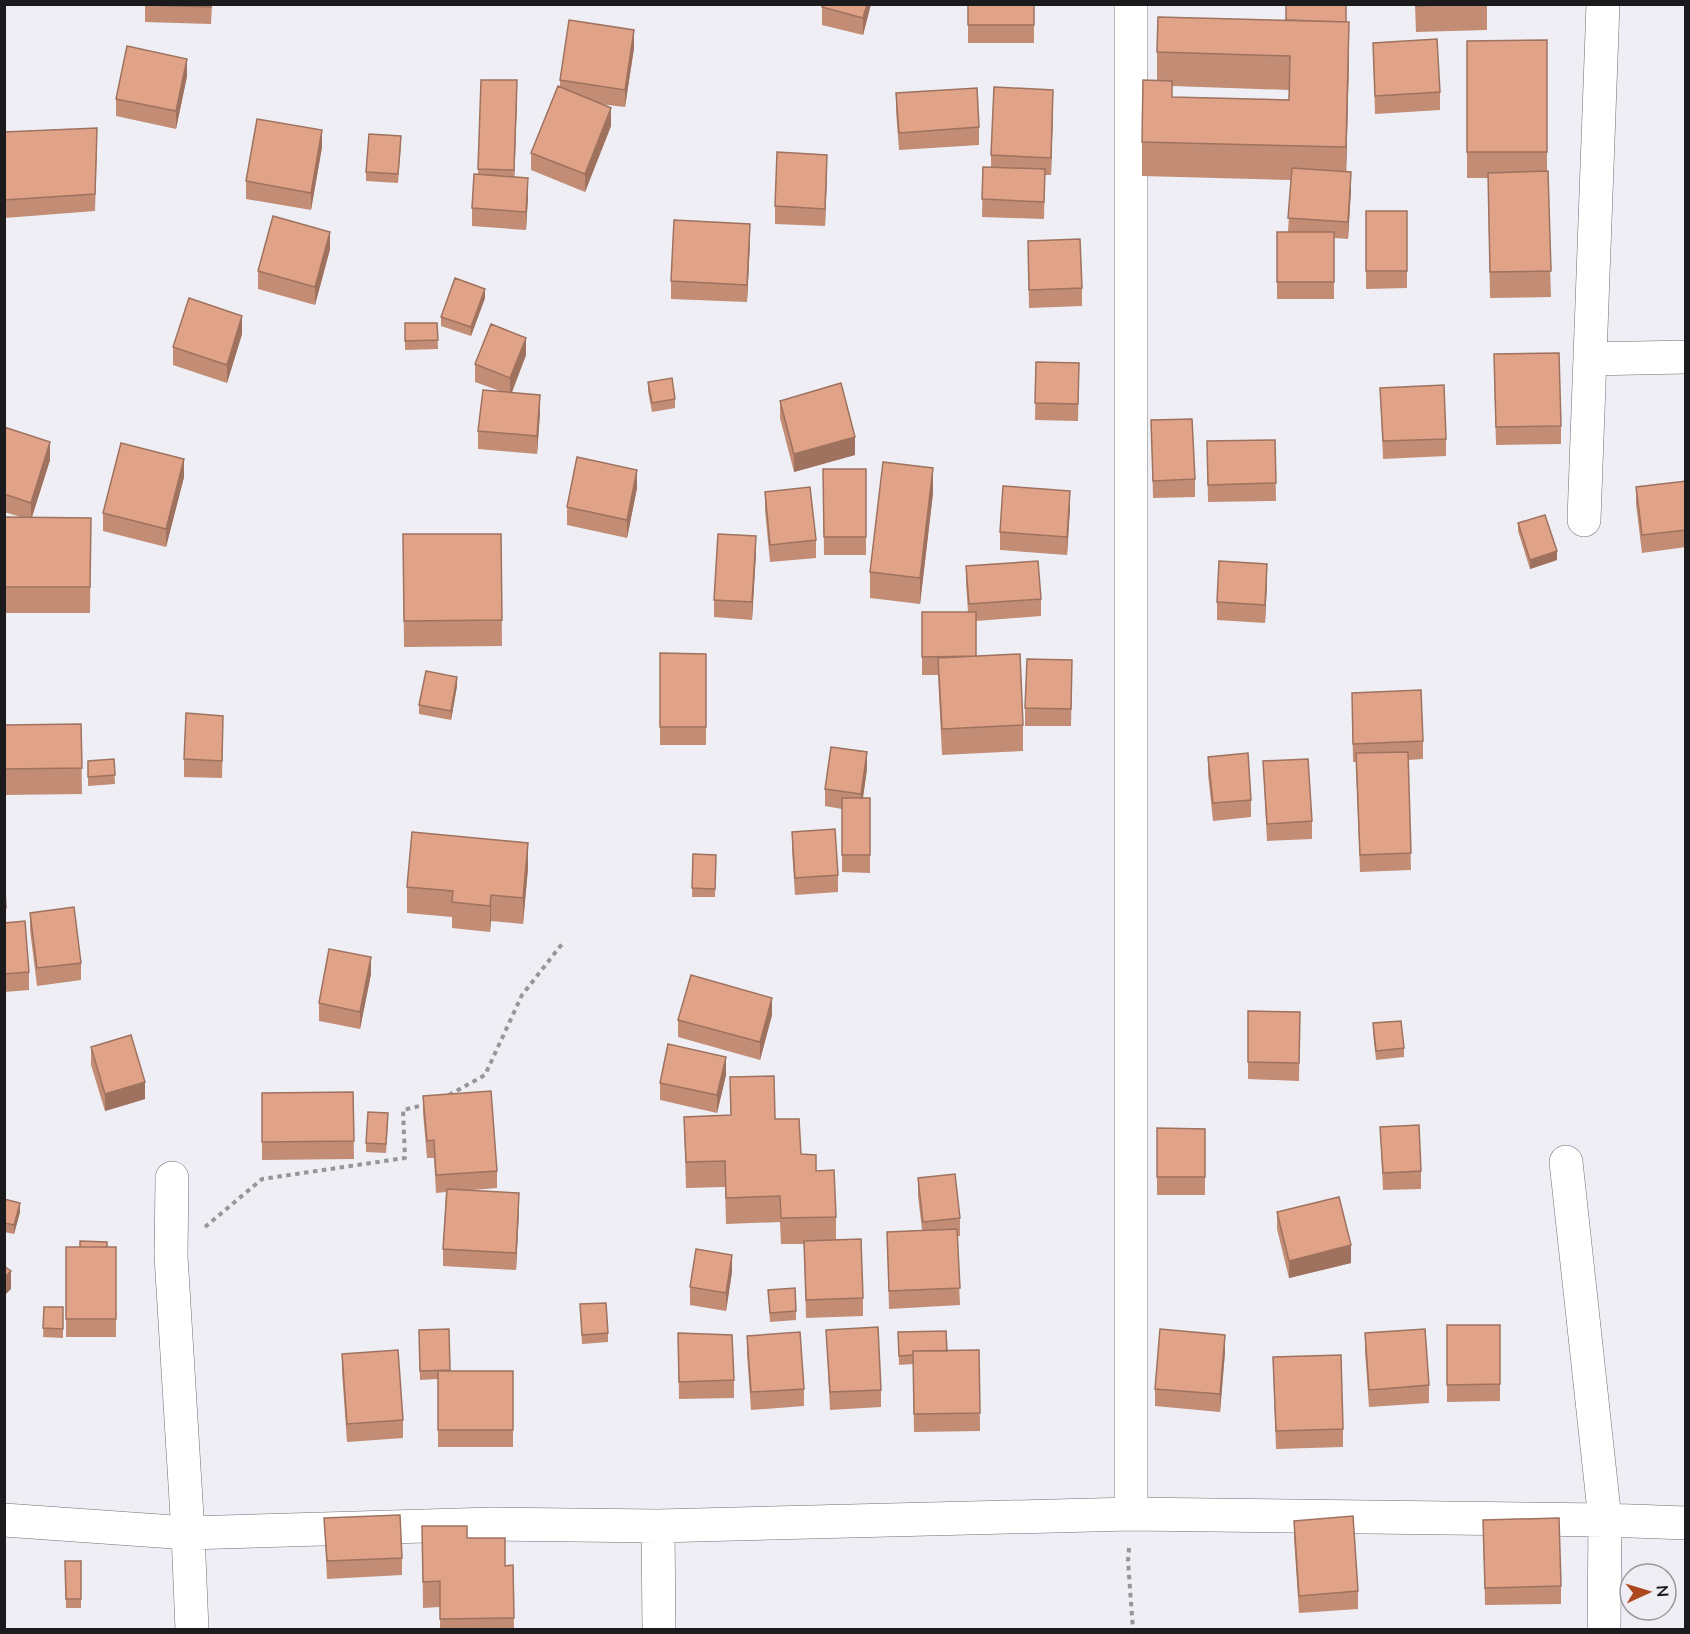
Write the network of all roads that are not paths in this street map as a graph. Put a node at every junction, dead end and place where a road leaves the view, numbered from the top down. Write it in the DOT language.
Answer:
graph roads {
  1 [pos="1131,4"];
  2 [pos="1603,4"];
  3 [pos="1686,357"];
  4 [pos="1590,359"];
  5 [pos="1584,520"];
  6 [pos="1566,1162"];
  7 [pos="172,1178"];
  8 [pos="1131,1514"];
  9 [pos="4,1520"];
  10 [pos="1605,1520"];
  11 [pos="1686,1523"];
  12 [pos="658,1526"];
  13 [pos="188,1533"];
  14 [pos="192,1629"];
  15 [pos="659,1629"];
  16 [pos="1604,1629"];
  1 -- 8 [label="street"];
  2 -- 4 [label="street"];
  3 -- 4 [label="street"];
  4 -- 5 [label="street"];
  6 -- 10 [label="street"];
  7 -- 13 [label="street"];
  8 -- 10 [label="street"];
  8 -- 12 [label="street"];
  9 -- 13 [label="street"];
  10 -- 11 [label="street"];
  10 -- 16 [label="street"];
  12 -- 13 [label="street"];
  12 -- 15 [label="street"];
  13 -- 14 [label="street"];
}
